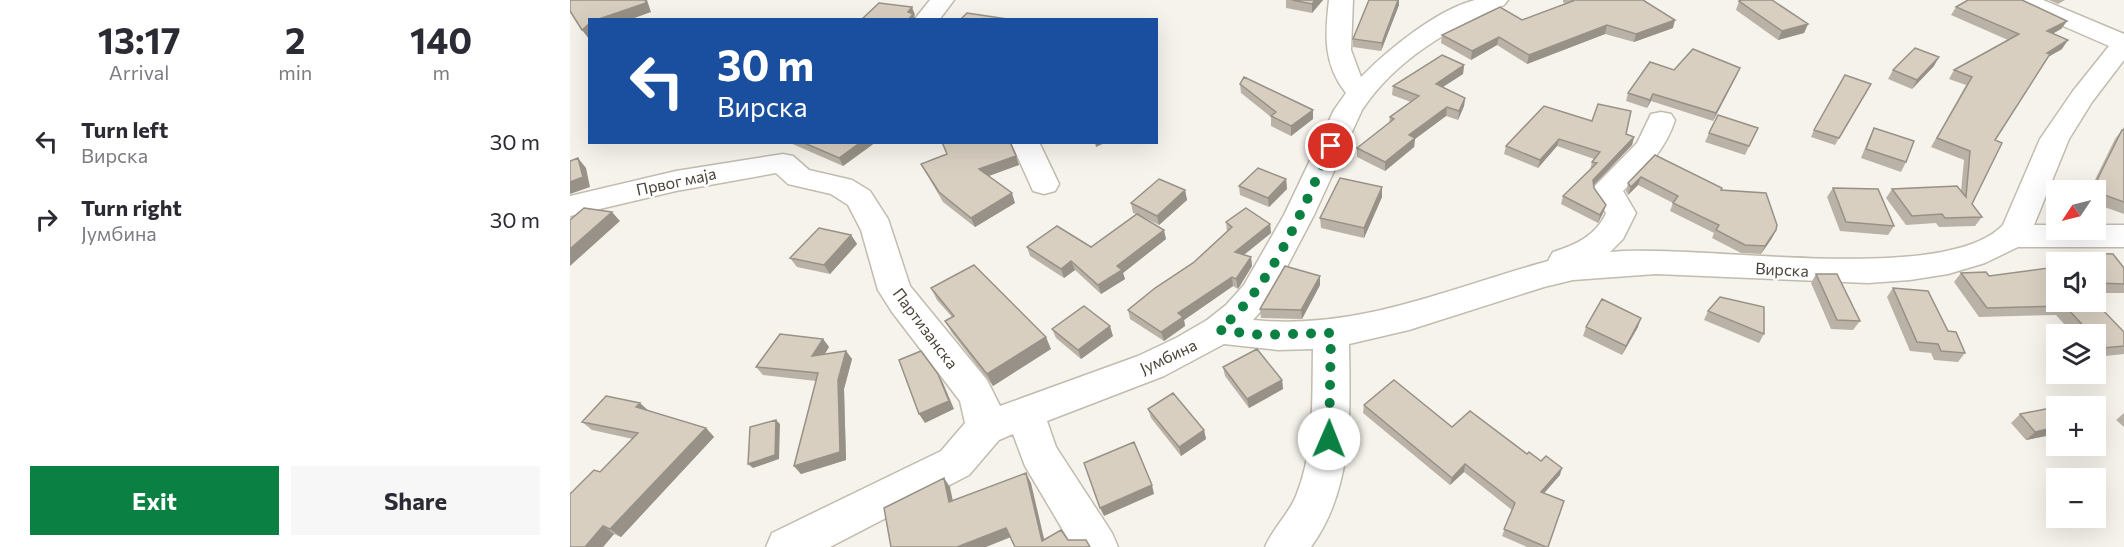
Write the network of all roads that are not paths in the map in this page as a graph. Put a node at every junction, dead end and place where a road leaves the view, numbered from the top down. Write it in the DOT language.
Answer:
graph roads {
  1 [pos="942,0"];
  2 [pos="1341,0"];
  3 [pos="1496,0"];
  4 [pos="2023,0"];
  5 [pos="928,18"];
  6 [pos="2124,43"];
  7 [pos="1360,93"];
  8 [pos="1661,120"];
  9 [pos="1026,144"];
  10 [pos="791,153"];
  11 [pos="1044,184"];
  12 [pos="570,206"];
  13 [pos="2012,236"];
  14 [pos="2124,237"];
  15 [pos="1541,275"];
  16 [pos="1219,330"];
  17 [pos="1331,333"];
  18 [pos="1026,414"];
  19 [pos="985,428"];
  20 [pos="1295,543"];
  21 [pos="787,547"];
  22 [pos="1096,547"];
  1 -- 5 [label="street"];
  2 -- 7 [label="street"];
  3 -- 7 [label="street, Јумбина"];
  4 -- 6 [label="street"];
  6 -- 13 [label="street"];
  7 -- 16 [label="street, Јумбина"];
  8 -- 15 [label="street"];
  9 -- 11 [label="street"];
  10 -- 12 [label="street, Првог маја"];
  10 -- 19 [label="street, Партизанска"];
  13 -- 14 [label="street"];
  13 -- 15 [label="street, Вирска"];
  15 -- 17 [label="street, Вирска"];
  16 -- 17 [label="street, Вирска"];
  16 -- 18 [label="street, Јумбина"];
  17 -- 20 [label="street"];
  18 -- 19 [label="street, Јумбина"];
  18 -- 22 [label="street"];
  19 -- 21 [label="street"];
}
